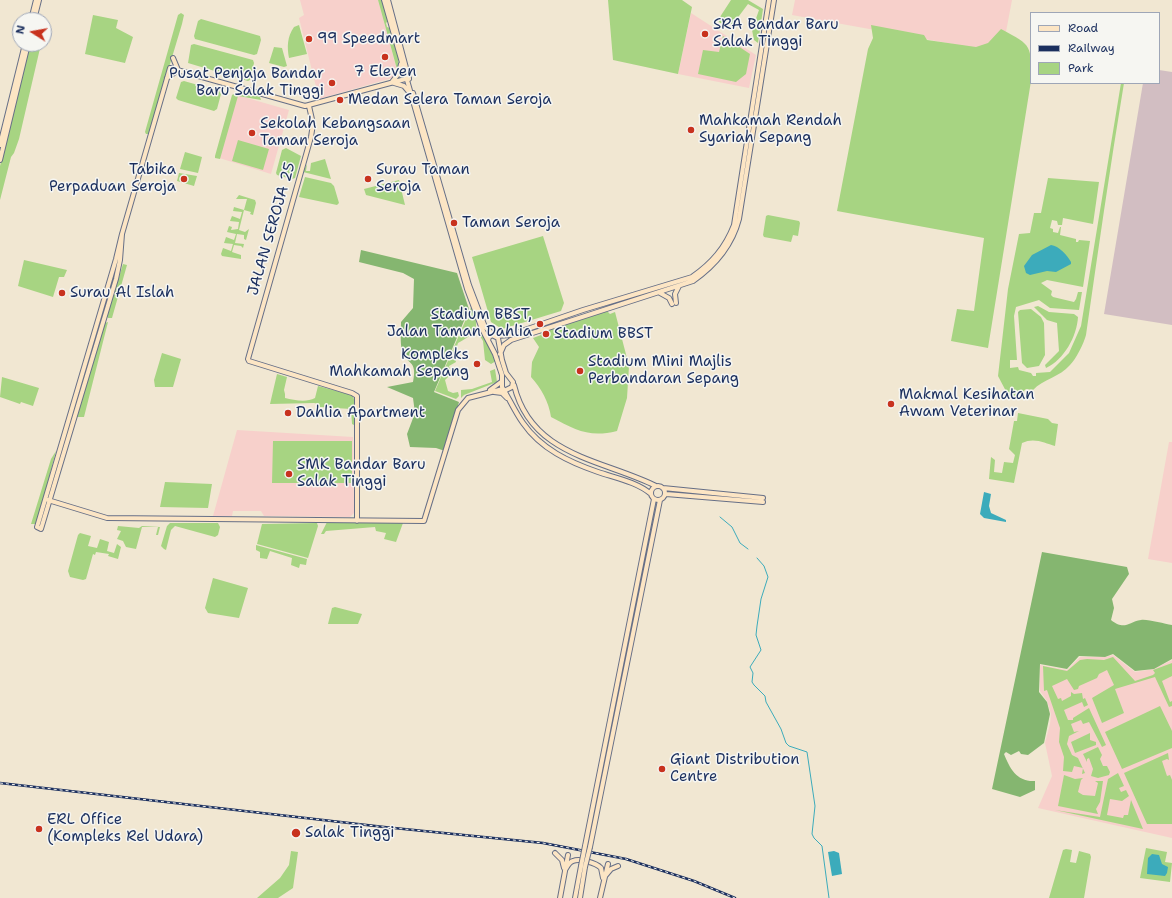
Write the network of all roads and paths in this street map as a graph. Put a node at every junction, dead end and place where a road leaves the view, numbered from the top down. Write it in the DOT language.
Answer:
graph roads {
  1 [pos="36,0"];
  2 [pos="39,0"];
  3 [pos="384,0"];
  4 [pos="388,0"];
  5 [pos="769,0"];
  6 [pos="774,0"];
  7 [pos="33,12"];
  8 [pos="36,12"];
  9 [pos="23,52"];
  10 [pos="26,52"];
  11 [pos="173,58"];
  12 [pos="401,61"];
  13 [pos="178,70"];
  14 [pos="167,78"];
  15 [pos="408,78"];
  16 [pos="391,82"];
  17 [pos="411,95"];
  18 [pos="308,106"];
  19 [pos="0,145"];
  20 [pos="0,160"];
  21 [pos="680,286"];
  22 [pos="660,293"];
  23 [pos="610,302"];
  24 [pos="612,309"];
  25 [pos="495,335"];
  26 [pos="488,340"];
  27 [pos="500,354"];
  28 [pos="501,382"];
  29 [pos="514,385"];
  30 [pos="504,390"];
  31 [pos="492,391"];
  32 [pos="486,392"];
  33 [pos="511,404"];
  34 [pos="656,486"];
  35 [pos="663,488"];
  36 [pos="666,494"];
  37 [pos="652,496"];
  38 [pos="47,500"];
  39 [pos="660,500"];
  40 [pos="357,521"];
  41 [pos="587,847"];
  42 [pos="555,852"];
  43 [pos="568,855"];
  44 [pos="608,864"];
  45 [pos="618,866"];
  46 [pos="583,867"];
  47 [pos="565,870"];
  48 [pos="604,878"];
  49 [pos="560,898"];
  50 [pos="575,898"];
  51 [pos="580,898"];
  52 [pos="600,898"];
  1 -- 7 [label="street"];
  2 -- 8 [label="street"];
  3 -- 12 [label="street"];
  4 -- 15 [label="street"];
  5 -- 23 [label="street"];
  6 -- 21 [label="street"];
  9 -- 19 [label="street"];
  10 -- 20 [label="street"];
  11 -- 13 [label="street"];
  12 -- 15 [label="street"];
  12 -- 16 [label="street"];
  13 -- 14 [label="street"];
  13 -- 14 [label="street"];
  13 -- 18 [label="street"];
  14 -- 38 [label="street"];
  15 -- 16 [label="street"];
  15 -- 17 [label="street"];
  15 -- 25 [label="street"];
  16 -- 17 [label="street"];
  16 -- 18 [label="street"];
  17 -- 26 [label="street"];
  18 -- 40 [label="street, JALAN SEROJA 25"];
  21 -- 22 [label="street"];
  21 -- 22 [label="street"];
  22 -- 24 [label="street"];
  23 -- 24 [label="street"];
  23 -- 25 [label="street"];
  24 -- 27 [label="street"];
  25 -- 26 [label="street"];
  25 -- 27 [label="street"];
  26 -- 28 [label="street"];
  27 -- 29 [label="street"];
  28 -- 30 [label="street"];
  28 -- 32 [label="street"];
  29 -- 30 [label="street"];
  29 -- 34 [label="street"];
  30 -- 31 [label="street"];
  30 -- 33 [label="street"];
  31 -- 32 [label="street"];
  31 -- 33 [label="street"];
  32 -- 40 [label="street"];
  33 -- 37 [label="street"];
  34 -- 35 [label="street"];
  34 -- 37 [label="street"];
  35 -- 36 [label="street"];
  35 -- 36 [label="street"];
  36 -- 39 [label="street"];
  37 -- 39 [label="street"];
  37 -- 41 [label="street"];
  38 -- 38 [label="street"];
  38 -- 40 [label="street"];
  39 -- 41 [label="street"];
  41 -- 46 [label="street, bridge"];
  42 -- 47 [label="street"];
  43 -- 47 [label="street"];
  44 -- 48 [label="street"];
  45 -- 48 [label="street"];
  46 -- 50 [label="street"];
  46 -- 51 [label="street"];
  47 -- 48 [label="street"];
  47 -- 49 [label="street"];
  48 -- 52 [label="street"];
}
